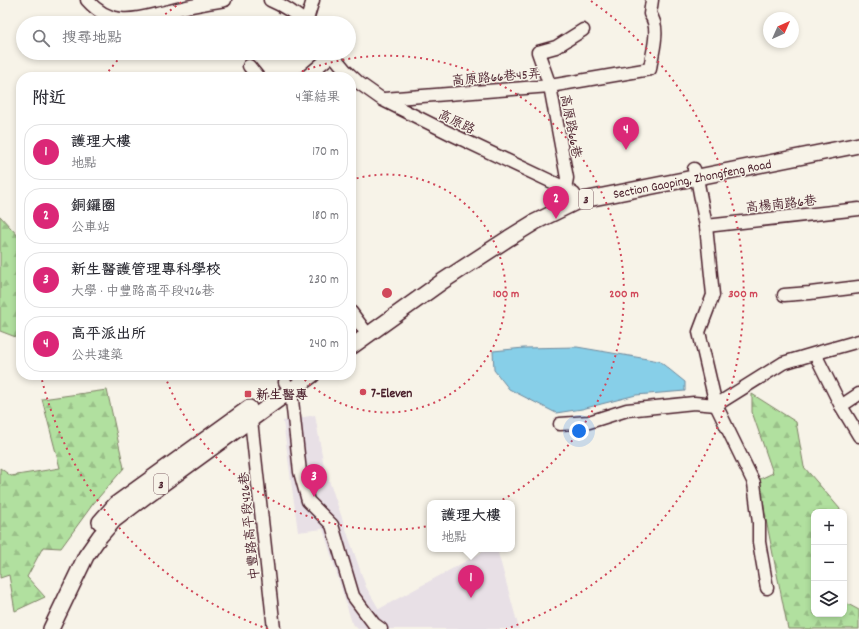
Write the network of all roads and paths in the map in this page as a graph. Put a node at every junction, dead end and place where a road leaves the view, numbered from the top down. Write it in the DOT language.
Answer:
graph roads {
  1 [pos="87,0"];
  2 [pos="225,0"];
  3 [pos="270,0"];
  4 [pos="313,0"];
  5 [pos="652,0"];
  6 [pos="109,16"];
  7 [pos="149,16"];
  8 [pos="299,16"];
  9 [pos="308,16"];
  10 [pos="583,30"];
  11 [pos="325,60"];
  12 [pos="337,60"];
  13 [pos="249,66"];
  14 [pos="254,72"];
  15 [pos="312,72"];
  16 [pos="347,72"];
  17 [pos="356,80"];
  18 [pos="550,86"];
  19 [pos="383,100"];
  20 [pos="859,135"];
  21 [pos="859,145"];
  22 [pos="695,173"];
  23 [pos="570,196"];
  24 [pos="859,208"];
  25 [pos="706,226"];
  26 [pos="859,286"];
  27 [pos="784,295"];
  28 [pos="360,332"];
  29 [pos="859,341"];
  30 [pos="820,352"];
  31 [pos="290,383"];
  32 [pos="859,394"];
  33 [pos="716,405"];
  34 [pos="841,406"];
  35 [pos="250,420"];
  36 [pos="560,424"];
  37 [pos="859,436"];
  38 [pos="186,460"];
  39 [pos="767,588"];
  40 [pos="40,629"];
  41 [pos="51,629"];
  42 [pos="274,629"];
  43 [pos="381,629"];
  1 -- 6 [label="street"];
  2 -- 7 [label="street"];
  3 -- 8 [label="street"];
  4 -- 9 [label="street"];
  5 -- 18 [label="street, 高原路66巷"];
  10 -- 18 [label="street, 高原路66巷45弄"];
  11 -- 15 [label="street"];
  12 -- 16 [label="street, 高原路"];
  13 -- 14 [label="street"];
  17 -- 19 [label="street, 高原路"];
  18 -- 19 [label="street, 高原路66巷45弄"];
  18 -- 23 [label="street, 高原路66巷"];
  19 -- 23 [label="street, 高原路"];
  20 -- 22 [label="main road, Section Gaoping, Zhongfeng Road / 3"];
  21 -- 22 [label="main road, Section Gaoping, Zhongfeng Road / 3"];
  22 -- 23 [label="main road, Section Gaoping, Zhongfeng Road / 3"];
  22 -- 25 [label="street"];
  23 -- 28 [label="main road, Section Gaoping, Zhongfeng Road / 3"];
  24 -- 25 [label="street, 高楊南路6巷"];
  25 -- 33 [label="street"];
  26 -- 27 [label="street"];
  29 -- 30 [label="street"];
  30 -- 33 [label="street"];
  30 -- 34 [label="street"];
  31 -- 35 [label="main road, 3"];
  31 -- 38 [label="main road, 3"];
  31 -- 43 [label="street"];
  32 -- 34 [label="street"];
  33 -- 36 [label="street"];
  33 -- 39 [label="street"];
  34 -- 37 [label="street"];
  35 -- 38 [label="main road, 3"];
  35 -- 42 [label="street, 中豐路高平段426巷"];
  38 -- 40 [label="main road, 3"];
  38 -- 41 [label="main road, 3"];
}
